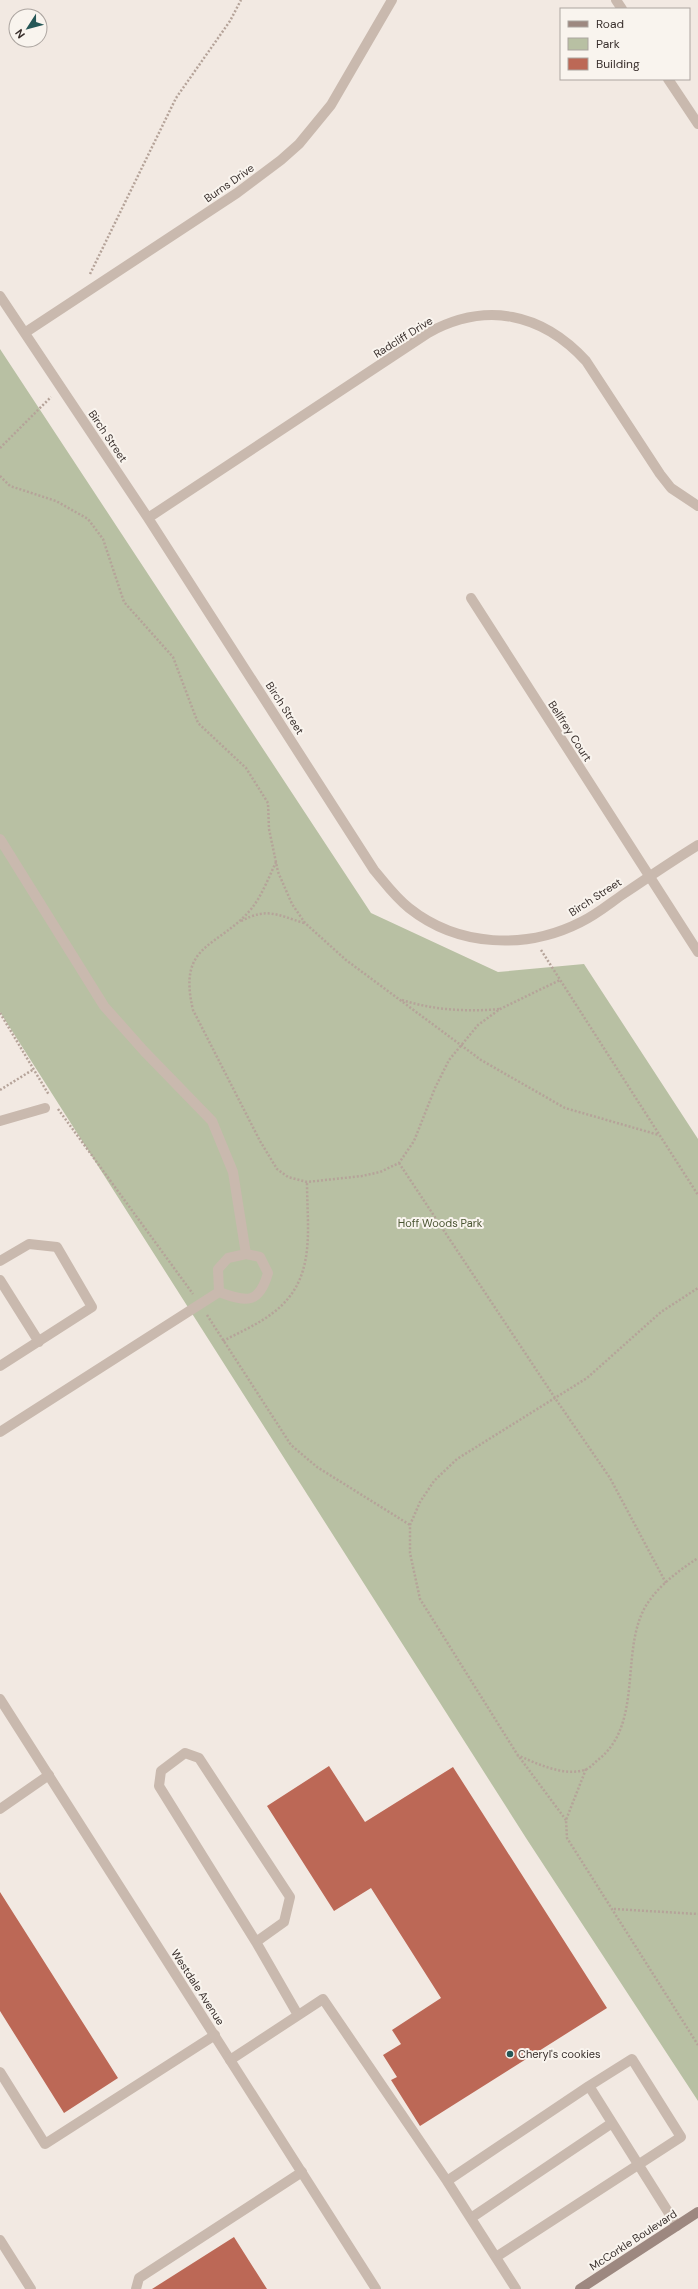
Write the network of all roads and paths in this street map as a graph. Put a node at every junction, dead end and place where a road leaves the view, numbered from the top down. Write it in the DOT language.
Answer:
graph roads {
  1 [pos="241,0"];
  2 [pos="392,0"];
  3 [pos="669,80"];
  4 [pos="698,124"];
  5 [pos="88,276"];
  6 [pos="0,296"];
  7 [pos="26,332"];
  8 [pos="61,387"];
  9 [pos="0,448"];
  10 [pos="0,476"];
  11 [pos="698,506"];
  12 [pos="148,518"];
  13 [pos="471,598"];
  14 [pos="0,839"];
  15 [pos="698,844"];
  16 [pos="276,861"];
  17 [pos="649,876"];
  18 [pos="238,922"];
  19 [pos="305,923"];
  20 [pos="534,939"];
  21 [pos="698,952"];
  22 [pos="560,980"];
  23 [pos="398,999"];
  24 [pos="500,1009"];
  25 [pos="0,1013"];
  26 [pos="461,1045"];
  27 [pos="34,1069"];
  28 [pos="0,1090"];
  29 [pos="51,1098"];
  30 [pos="49,1106"];
  31 [pos="0,1121"];
  32 [pos="659,1135"];
  33 [pos="399,1162"];
  34 [pos="307,1182"];
  35 [pos="698,1195"];
  36 [pos="246,1254"];
  37 [pos="0,1261"];
  38 [pos="0,1280"];
  39 [pos="698,1288"];
  40 [pos="219,1292"];
  41 [pos="200,1304"];
  42 [pos="223,1341"];
  43 [pos="39,1342"];
  44 [pos="0,1366"];
  45 [pos="555,1398"];
  46 [pos="0,1432"];
  47 [pos="410,1525"];
  48 [pos="698,1558"];
  49 [pos="666,1583"];
  50 [pos="0,1699"];
  51 [pos="517,1754"];
  52 [pos="586,1769"];
  53 [pos="49,1776"];
  54 [pos="0,1808"];
  55 [pos="566,1820"];
  56 [pos="614,1909"];
  57 [pos="698,1914"];
  58 [pos="256,1942"];
  59 [pos="298,2015"];
  60 [pos="215,2036"];
  61 [pos="698,2045"];
  62 [pos="230,2060"];
  63 [pos="0,2072"];
  64 [pos="589,2086"];
  65 [pos="612,2123"];
  66 [pos="638,2164"];
  67 [pos="302,2172"];
  68 [pos="447,2181"];
  69 [pos="698,2212"];
  70 [pos="470,2218"];
  71 [pos="677,2226"];
  72 [pos="0,2240"];
  73 [pos="496,2257"];
  74 [pos="31,2289"];
  75 [pos="136,2289"];
  76 [pos="376,2289"];
  77 [pos="516,2289"];
  78 [pos="580,2289"];
  1 -- 5 [label="path"];
  2 -- 7 [label="street, Burns Drive"];
  3 -- 4 [label="street"];
  6 -- 7 [label="street, Birch Street"];
  7 -- 8 [label="street, Birch Street"];
  8 -- 9 [label="path"];
  8 -- 12 [label="street, Birch Street"];
  10 -- 16 [label="path"];
  11 -- 12 [label="street, Radcliff Drive"];
  12 -- 20 [label="street, Birch Street"];
  13 -- 17 [label="street, Bellfrey Court"];
  14 -- 36 [label="street"];
  15 -- 17 [label="street, Birch Street"];
  16 -- 18 [label="path"];
  16 -- 19 [label="path"];
  17 -- 20 [label="street, Birch Street"];
  17 -- 21 [label="street, Bellfrey Court"];
  18 -- 19 [label="path"];
  18 -- 34 [label="path"];
  19 -- 23 [label="path"];
  20 -- 22 [label="path"];
  22 -- 24 [label="path"];
  22 -- 32 [label="path"];
  23 -- 24 [label="path"];
  23 -- 26 [label="path"];
  24 -- 26 [label="path"];
  25 -- 27 [label="path"];
  26 -- 32 [label="path"];
  26 -- 33 [label="path"];
  27 -- 28 [label="path"];
  27 -- 29 [label="path"];
  30 -- 31 [label="street"];
  30 -- 41 [label="path"];
  32 -- 35 [label="path"];
  33 -- 34 [label="path"];
  33 -- 45 [label="path"];
  34 -- 42 [label="path"];
  36 -- 40 [label="street"];
  36 -- 40 [label="street"];
  37 -- 43 [label="street"];
  38 -- 43 [label="street"];
  39 -- 45 [label="path"];
  40 -- 41 [label="street"];
  41 -- 42 [label="path"];
  41 -- 46 [label="street"];
  42 -- 47 [label="path"];
  43 -- 44 [label="street"];
  45 -- 47 [label="path"];
  45 -- 49 [label="path"];
  47 -- 51 [label="path"];
  48 -- 49 [label="path"];
  49 -- 52 [label="path"];
  50 -- 53 [label="street, Westdale Avenue"];
  51 -- 52 [label="path"];
  51 -- 55 [label="path"];
  52 -- 55 [label="path"];
  53 -- 54 [label="street"];
  53 -- 60 [label="street, Westdale Avenue"];
  55 -- 56 [label="path"];
  56 -- 57 [label="path"];
  56 -- 61 [label="path"];
  58 -- 58 [label="street"];
  58 -- 59 [label="street"];
  59 -- 62 [label="street"];
  59 -- 68 [label="street"];
  60 -- 62 [label="street, Westdale Avenue"];
  60 -- 63 [label="street"];
  62 -- 67 [label="street, Westdale Avenue"];
  64 -- 65 [label="street"];
  64 -- 66 [label="street"];
  64 -- 68 [label="street"];
  65 -- 66 [label="street"];
  65 -- 70 [label="street"];
  66 -- 71 [label="street"];
  66 -- 73 [label="street"];
  67 -- 75 [label="street"];
  67 -- 76 [label="street, Westdale Avenue"];
  68 -- 70 [label="street"];
  69 -- 71 [label="street, McCorkle Boulevard"];
  70 -- 73 [label="street"];
  71 -- 78 [label="street, McCorkle Boulevard"];
  72 -- 74 [label="street"];
  73 -- 77 [label="street"];
}
